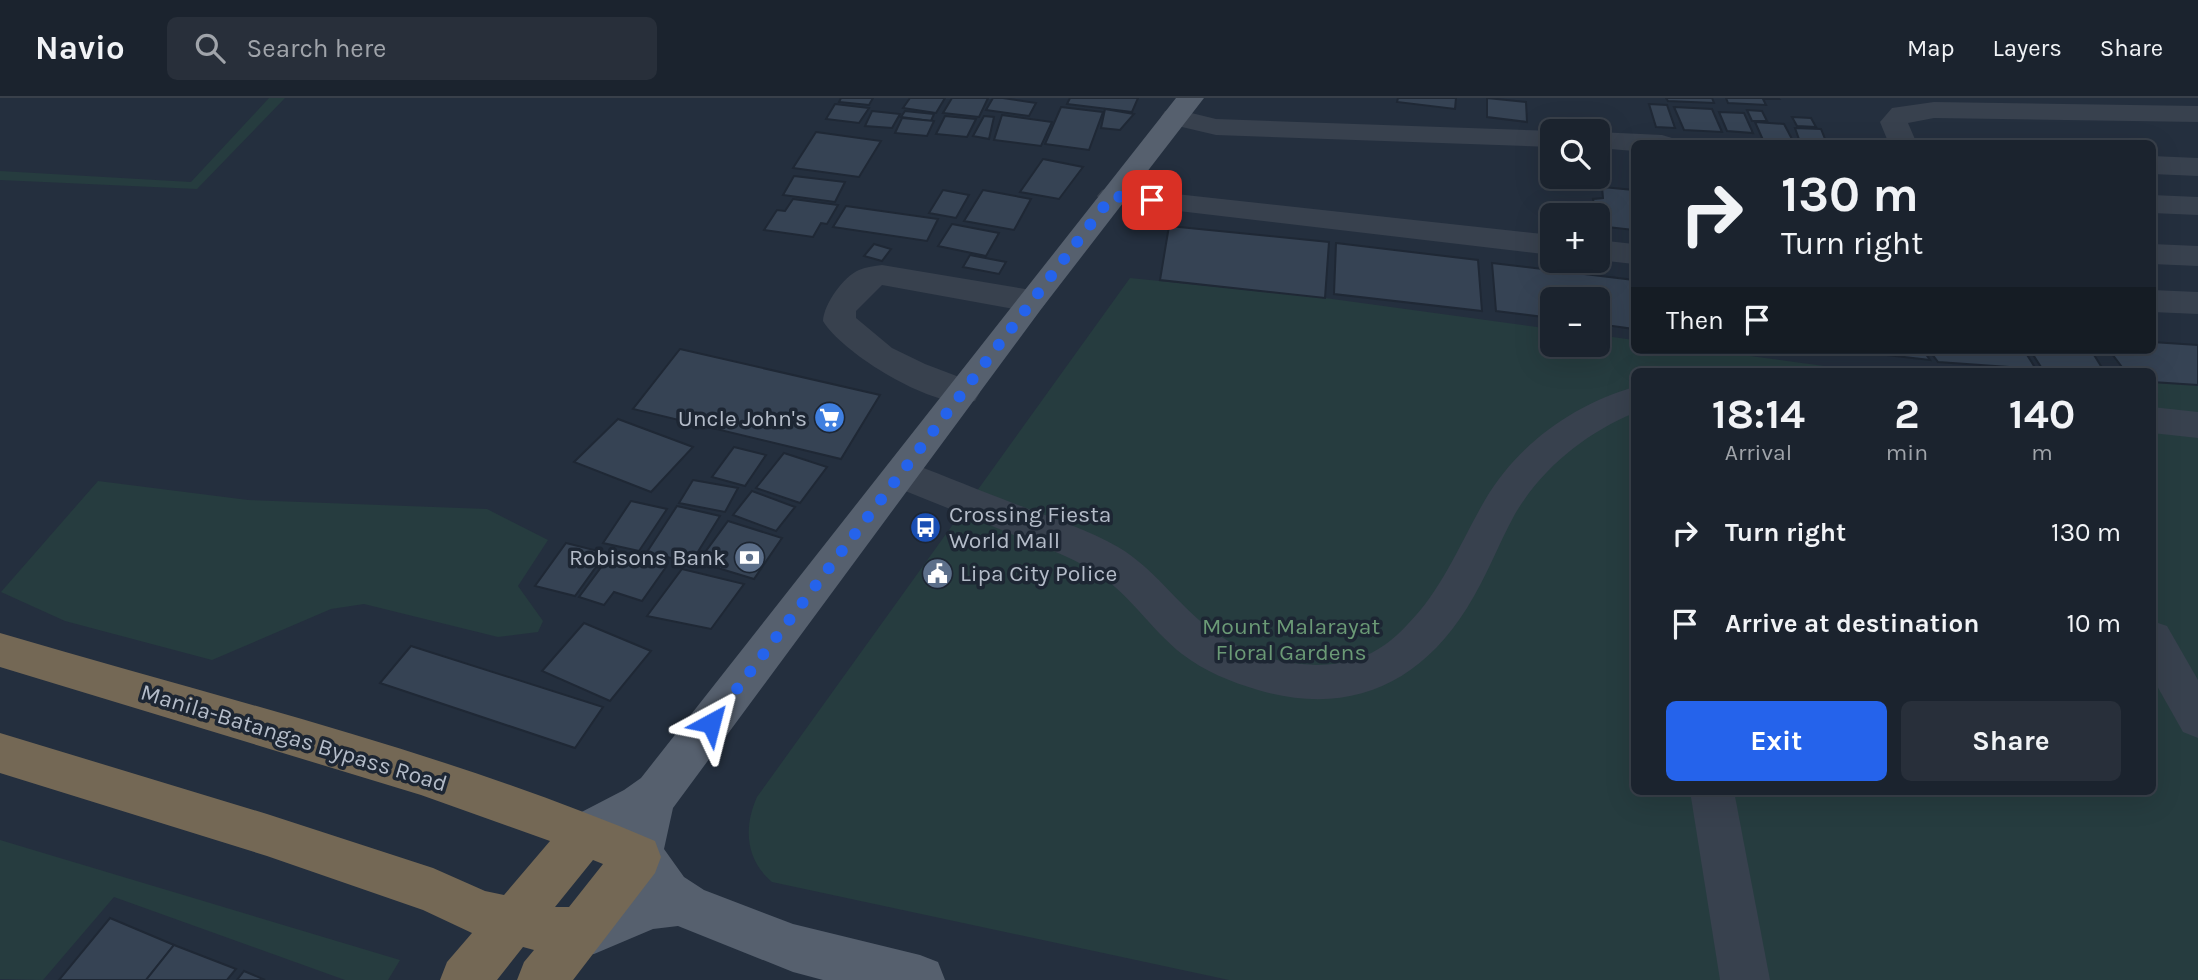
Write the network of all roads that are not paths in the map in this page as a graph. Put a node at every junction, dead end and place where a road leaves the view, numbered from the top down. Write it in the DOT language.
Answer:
graph roads {
  1 [pos="1183,107"];
  2 [pos="2198,114"];
  3 [pos="1540,138"];
  4 [pos="1901,140"];
  5 [pos="1610,141"];
  6 [pos="1631,142"];
  7 [pos="1610,151"];
  8 [pos="1631,157"];
  9 [pos="2156,165"];
  10 [pos="2198,167"];
  11 [pos="1112,196"];
  12 [pos="2156,204"];
  13 [pos="2198,206"];
  14 [pos="1540,244"];
  15 [pos="1610,251"];
  16 [pos="1631,254"];
  17 [pos="2156,254"];
  18 [pos="2198,256"];
  19 [pos="2156,300"];
  20 [pos="1031,301"];
  21 [pos="2198,303"];
  22 [pos="963,392"];
  23 [pos="1631,408"];
  24 [pos="2156,420"];
  25 [pos="2198,425"];
  26 [pos="901,474"];
  27 [pos="2156,645"];
  28 [pos="0,650"];
  29 [pos="2198,719"];
  30 [pos="0,753"];
  31 [pos="657,792"];
  32 [pos="1713,795"];
  33 [pos="586,833"];
  34 [pos="638,857"];
  35 [pos="680,903"];
  36 [pos="513,921"];
  37 [pos="580,932"];
  38 [pos="465,980"];
  39 [pos="542,980"];
  40 [pos="920,980"];
  41 [pos="1745,980"];
  1 -- 3 [label="lane"];
  1 -- 11 [label="main road"];
  2 -- 4 [label="lane"];
  5 -- 6 [label="lane"];
  7 -- 8 [label="lane"];
  9 -- 10 [label="lane"];
  11 -- 14 [label="lane"];
  11 -- 20 [label="main road"];
  12 -- 13 [label="lane"];
  15 -- 16 [label="lane"];
  17 -- 18 [label="lane"];
  19 -- 21 [label="lane"];
  20 -- 22 [label="main road"];
  20 -- 22 [label="lane"];
  22 -- 26 [label="main road"];
  23 -- 26 [label="lane"];
  24 -- 25 [label="lane"];
  26 -- 31 [label="main road"];
  27 -- 29 [label="lane"];
  28 -- 33 [label="highway, Manila-Batangas Bypass Road"];
  30 -- 36 [label="highway"];
  31 -- 33 [label="main road"];
  31 -- 34 [label="main road"];
  32 -- 41 [label="lane"];
  33 -- 34 [label="highway, Manila-Batangas Bypass Road"];
  33 -- 36 [label="highway"];
  34 -- 35 [label="main road"];
  34 -- 37 [label="highway"];
  35 -- 37 [label="main road"];
  35 -- 40 [label="main road"];
  36 -- 37 [label="highway"];
  36 -- 38 [label="highway"];
  37 -- 39 [label="highway"];
}
